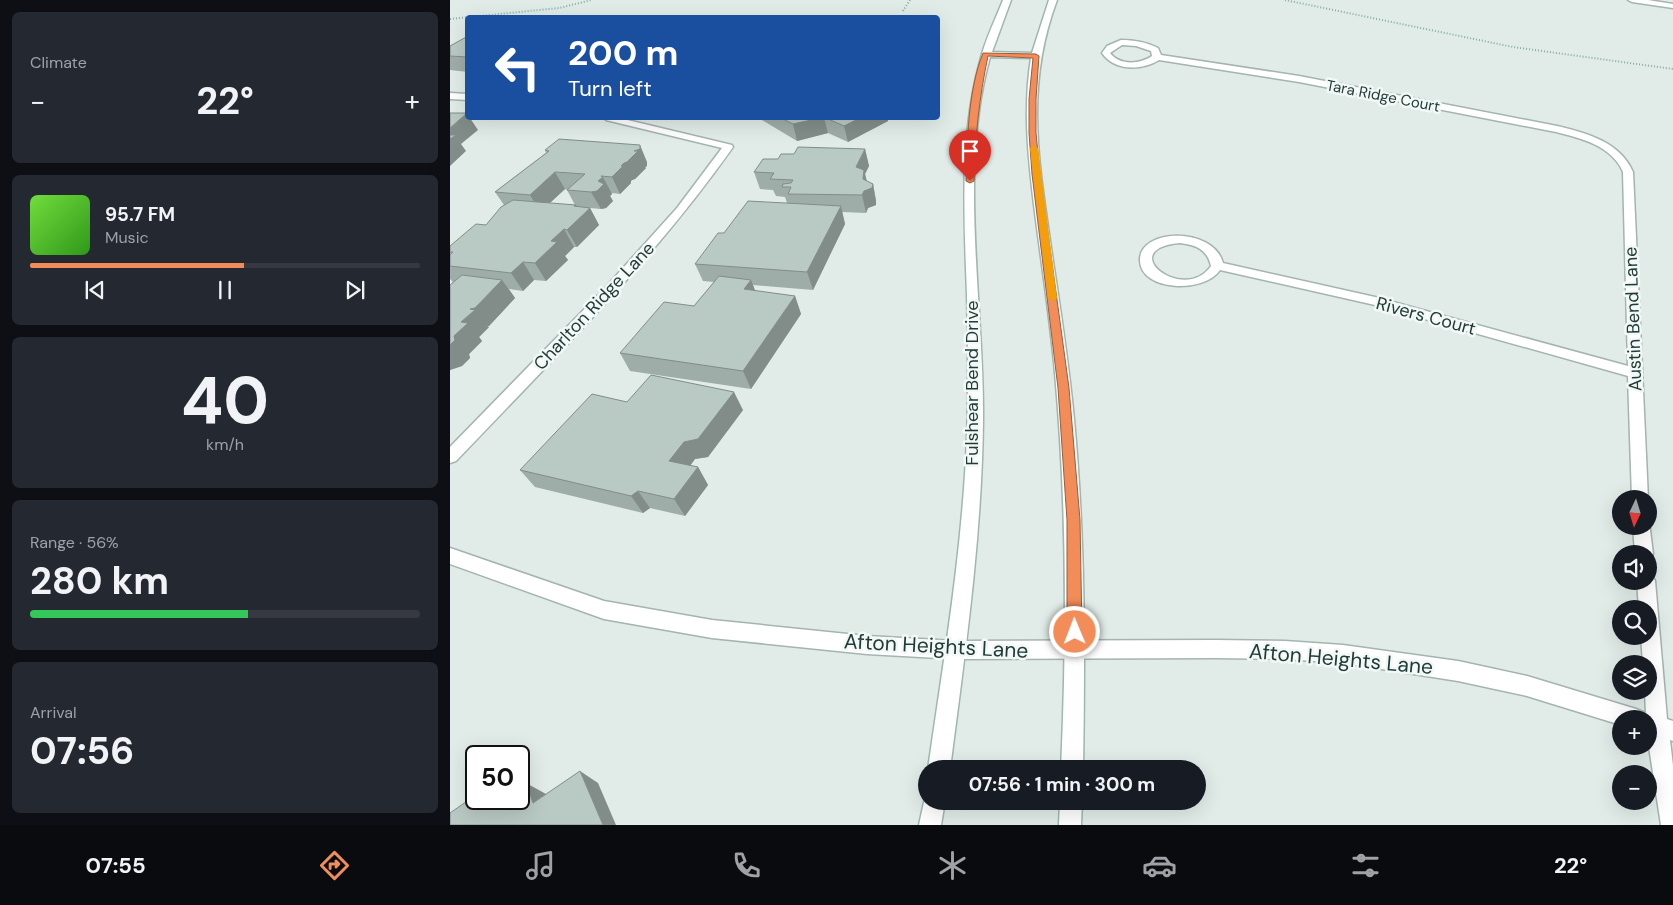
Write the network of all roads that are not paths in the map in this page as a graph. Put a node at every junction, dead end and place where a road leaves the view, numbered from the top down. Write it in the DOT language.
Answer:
graph roads {
  1 [pos="1007,0"];
  2 [pos="1053,0"];
  3 [pos="1632,0"];
  4 [pos="1673,6"];
  5 [pos="986,54"];
  6 [pos="1036,56"];
  7 [pos="1157,57"];
  8 [pos="450,96"];
  9 [pos="465,97"];
  10 [pos="617,120"];
  11 [pos="1607,148"];
  12 [pos="1216,266"];
  13 [pos="1635,373"];
  14 [pos="450,457"];
  15 [pos="1640,490"];
  16 [pos="450,556"];
  17 [pos="1652,645"];
  18 [pos="956,650"];
  19 [pos="1075,651"];
  20 [pos="1612,712"];
  21 [pos="1660,727"];
  22 [pos="940,760"];
  23 [pos="1072,760"];
  24 [pos="932,810"];
  25 [pos="1071,810"];
  26 [pos="930,825"];
  27 [pos="1070,825"];
  28 [pos="1672,825"];
  1 -- 5 [label="street, Fulshear Bend Drive"];
  2 -- 6 [label="street"];
  3 -- 4 [label="street"];
  5 -- 6 [label="street"];
  5 -- 18 [label="street, Fulshear Bend Drive"];
  6 -- 19 [label="street"];
  7 -- 7 [label="street, Tara Ridge Court"];
  7 -- 11 [label="street, Tara Ridge Court"];
  8 -- 9 [label="street"];
  10 -- 14 [label="street, Charlton Ridge Lane"];
  11 -- 13 [label="street, Austin Bend Lane"];
  12 -- 12 [label="street"];
  12 -- 13 [label="street, Rivers Court"];
  13 -- 15 [label="street, Austin Bend Lane"];
  16 -- 18 [label="street, Afton Heights Lane"];
  17 -- 21 [label="street"];
  18 -- 19 [label="street, Afton Heights Lane"];
  18 -- 22 [label="street, Fulshear Bend Drive"];
  19 -- 20 [label="street, Afton Heights Lane"];
  19 -- 23 [label="street"];
  21 -- 28 [label="street"];
  24 -- 26 [label="street"];
  25 -- 27 [label="street"];
}
